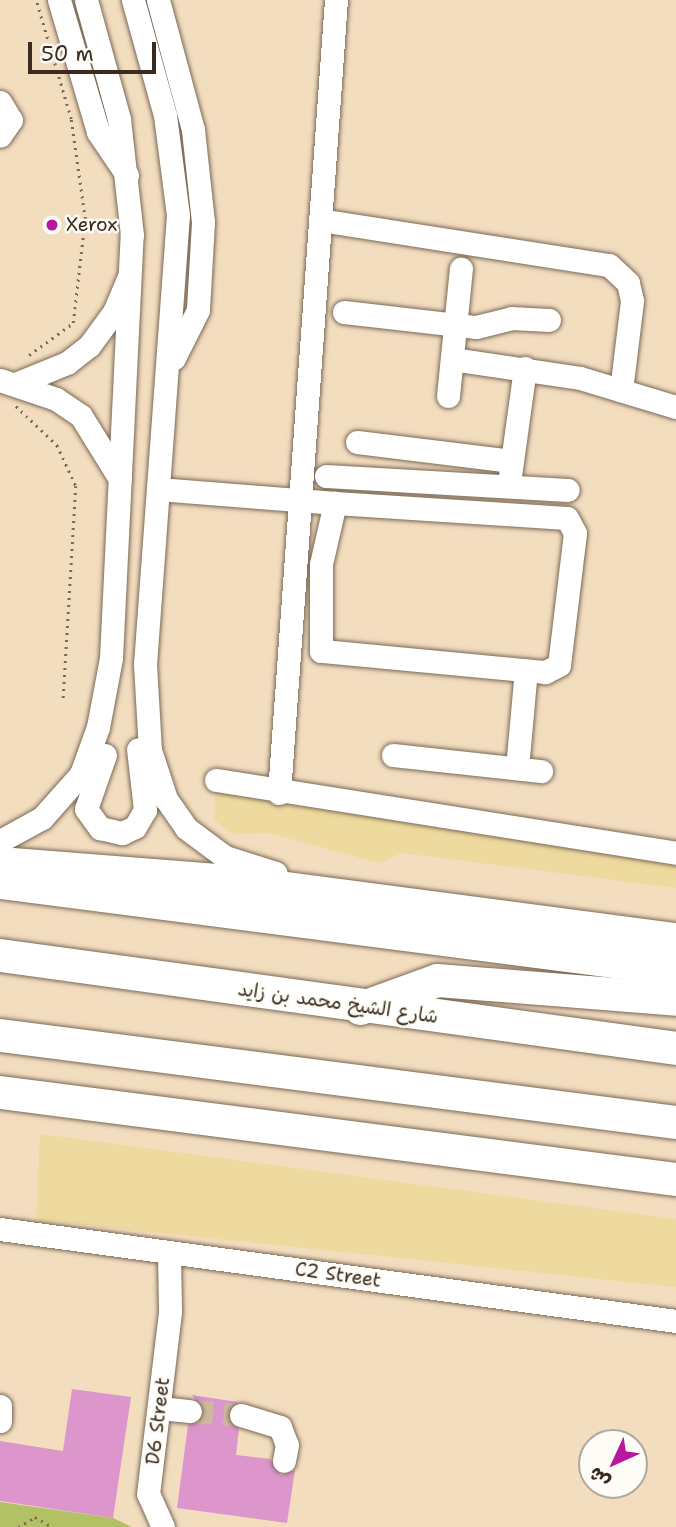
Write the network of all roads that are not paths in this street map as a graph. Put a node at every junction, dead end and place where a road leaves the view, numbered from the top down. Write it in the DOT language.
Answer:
graph roads {
  1 [pos="59,0"];
  2 [pos="86,0"];
  3 [pos="133,0"];
  4 [pos="158,0"];
  5 [pos="336,0"];
  6 [pos="0,102"];
  7 [pos="0,136"];
  8 [pos="128,176"];
  9 [pos="320,220"];
  10 [pos="134,264"];
  11 [pos="461,269"];
  12 [pos="344,313"];
  13 [pos="549,320"];
  14 [pos="455,325"];
  15 [pos="452,359"];
  16 [pos="170,364"];
  17 [pos="525,368"];
  18 [pos="9,382"];
  19 [pos="621,390"];
  20 [pos="448,396"];
  21 [pos="676,407"];
  22 [pos="357,442"];
  23 [pos="512,461"];
  24 [pos="326,476"];
  25 [pos="122,483"];
  26 [pos="509,486"];
  27 [pos="158,489"];
  28 [pos="568,490"];
  29 [pos="300,500"];
  30 [pos="335,503"];
  31 [pos="110,670"];
  32 [pos="526,670"];
  33 [pos="145,677"];
  34 [pos="393,755"];
  35 [pos="517,768"];
  36 [pos="541,771"];
  37 [pos="216,780"];
  38 [pos="279,793"];
  39 [pos="0,841"];
  40 [pos="676,853"];
  41 [pos="0,863"];
  42 [pos="0,882"];
  43 [pos="368,899"];
  44 [pos="676,939"];
  45 [pos="0,954"];
  46 [pos="676,970"];
  47 [pos="676,999"];
  48 [pos="360,1007"];
  49 [pos="0,1035"];
  50 [pos="676,1048"];
  51 [pos="0,1092"];
  52 [pos="676,1122"];
  53 [pos="676,1179"];
  54 [pos="0,1229"];
  55 [pos="176,1253"];
  56 [pos="676,1321"];
  57 [pos="0,1406"];
  58 [pos="160,1408"];
  59 [pos="190,1410"];
  60 [pos="241,1415"];
  61 [pos="0,1421"];
  62 [pos="284,1461"];
  63 [pos="163,1527"];
  1 -- 8 [label="street"];
  2 -- 8 [label="street"];
  3 -- 16 [label="street"];
  4 -- 16 [label="street"];
  5 -- 9 [label="street"];
  6 -- 7 [label="street"];
  8 -- 10 [label="street"];
  9 -- 19 [label="street"];
  9 -- 29 [label="street"];
  10 -- 18 [label="street"];
  10 -- 25 [label="street"];
  11 -- 14 [label="street"];
  12 -- 14 [label="street"];
  13 -- 14 [label="street"];
  14 -- 15 [label="street"];
  15 -- 17 [label="street"];
  15 -- 20 [label="street"];
  16 -- 27 [label="street"];
  17 -- 19 [label="street"];
  17 -- 23 [label="street"];
  18 -- 25 [label="street"];
  19 -- 21 [label="street"];
  22 -- 23 [label="street"];
  23 -- 26 [label="street"];
  24 -- 26 [label="street"];
  25 -- 31 [label="street"];
  26 -- 28 [label="street"];
  27 -- 29 [label="street"];
  27 -- 33 [label="street"];
  29 -- 30 [label="street"];
  29 -- 38 [label="street"];
  30 -- 32 [label="street"];
  30 -- 32 [label="street"];
  31 -- 33 [label="street"];
  31 -- 39 [label="street"];
  32 -- 35 [label="street"];
  33 -- 43 [label="street"];
  34 -- 35 [label="street"];
  35 -- 36 [label="street"];
  37 -- 38 [label="street"];
  38 -- 40 [label="street"];
  41 -- 43 [label="highway"];
  42 -- 46 [label="highway"];
  43 -- 44 [label="highway"];
  45 -- 48 [label="highway, شارع الشيخ محمد بن زايد"];
  47 -- 48 [label="highway"];
  48 -- 50 [label="highway, شارع الشيخ محمد بن زايد"];
  49 -- 52 [label="highway"];
  51 -- 53 [label="highway"];
  54 -- 55 [label="street, C2 Street"];
  55 -- 56 [label="street, C2 Street"];
  55 -- 58 [label="street, D6 Street"];
  57 -- 61 [label="street"];
  58 -- 59 [label="street"];
  58 -- 63 [label="street, D6 Street"];
  60 -- 62 [label="street"];
}
